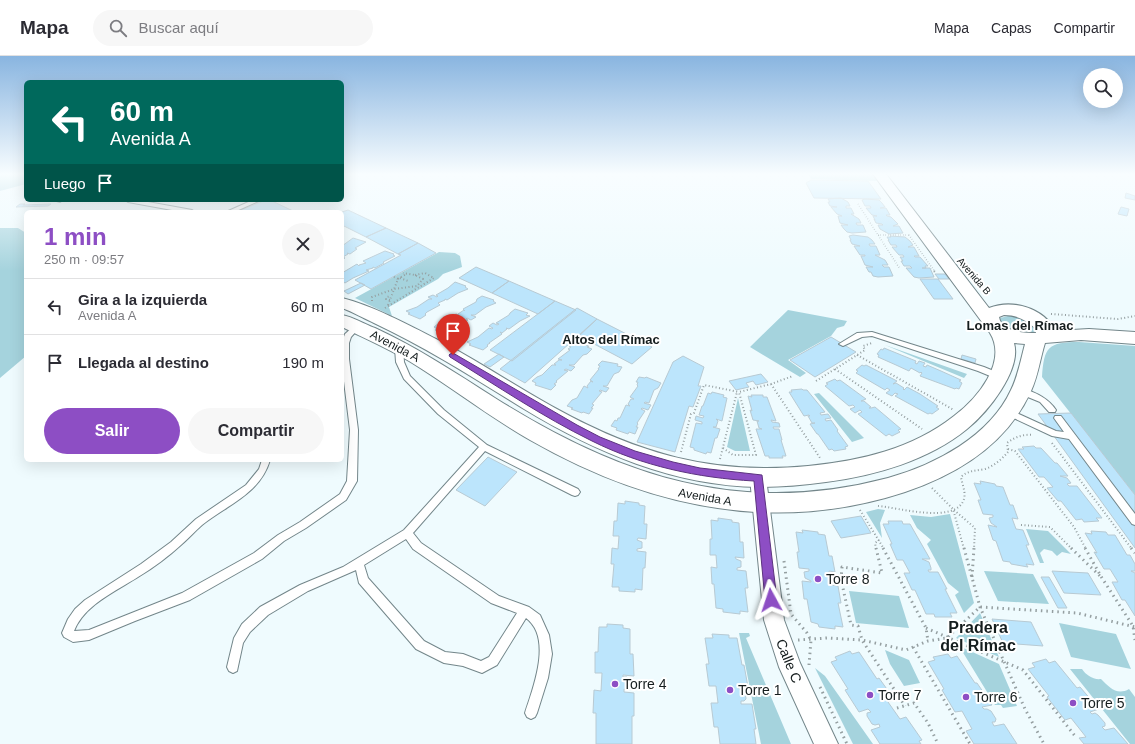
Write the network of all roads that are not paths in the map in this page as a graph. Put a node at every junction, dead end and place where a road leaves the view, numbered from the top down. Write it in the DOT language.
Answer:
graph roads {
  1 [pos="161,206"];
  2 [pos="243,206"];
  3 [pos="904,206"];
  4 [pos="181,210"];
  5 [pos="234,210"];
  6 [pos="931,241"];
  7 [pos="344,304"];
  8 [pos="370,313"];
  9 [pos="1024,314"];
  10 [pos="1135,324"];
  11 [pos="993,325"];
  12 [pos="1135,338"];
  13 [pos="1038,339"];
  14 [pos="842,344"];
  15 [pos="399,348"];
  16 [pos="998,376"];
  17 [pos="1020,391"];
  18 [pos="1052,410"];
  19 [pos="1008,412"];
  20 [pos="962,413"];
  21 [pos="548,414"];
  22 [pos="1058,418"];
  23 [pos="530,429"];
  24 [pos="994,429"];
  25 [pos="1071,436"];
  26 [pos="484,447"];
  27 [pos="891,460"];
  28 [pos="265,462"];
  29 [pos="758,478"];
  30 [pos="921,483"];
  31 [pos="575,492"];
  32 [pos="761,504"];
  33 [pos="1135,521"];
  34 [pos="407,533"];
  35 [pos="359,563"];
  36 [pos="526,611"];
  37 [pos="233,667"];
  38 [pos="531,713"];
  39 [pos="826,744"];
  1 -- 4 [label="lane"];
  2 -- 5 [label="lane"];
  3 -- 6 [label="main road, Avenida B"];
  6 -- 9 [label="main road, Avenida B"];
  6 -- 11 [label="main road, Avenida B"];
  7 -- 8 [label="main road, Avenida A"];
  8 -- 15 [label="main road, Avenida A"];
  8 -- 21 [label="main road, Avenida A"];
  8 -- 28 [label="lane"];
  9 -- 10 [label="main road"];
  9 -- 11 [label="main road"];
  9 -- 13 [label="main road, Avenida A"];
  11 -- 13 [label="main road"];
  11 -- 16 [label="main road, Avenida A"];
  12 -- 13 [label="main road"];
  13 -- 17 [label="main road, Avenida A"];
  14 -- 16 [label="lane"];
  15 -- 23 [label="main road, Avenida A"];
  15 -- 26 [label="lane"];
  16 -- 20 [label="main road, Avenida A"];
  17 -- 18 [label="lane"];
  17 -- 19 [label="main road, Avenida A"];
  19 -- 24 [label="main road, Avenida A"];
  19 -- 25 [label="lane"];
  20 -- 24 [label="main road"];
  20 -- 27 [label="main road, Avenida A"];
  21 -- 23 [label="main road"];
  21 -- 29 [label="main road, Avenida A"];
  22 -- 25 [label="lane"];
  23 -- 32 [label="main road, Avenida A"];
  24 -- 30 [label="main road, Avenida A"];
  25 -- 33 [label="lane"];
  26 -- 31 [label="lane"];
  26 -- 34 [label="lane"];
  27 -- 29 [label="main road, Avenida A"];
  27 -- 30 [label="main road"];
  29 -- 32 [label="street, Calle C"];
  30 -- 32 [label="main road, Avenida A"];
  32 -- 39 [label="street, Calle C"];
  34 -- 35 [label="lane"];
  34 -- 36 [label="lane"];
  35 -- 36 [label="lane"];
  35 -- 37 [label="lane"];
  36 -- 38 [label="lane"];
}
